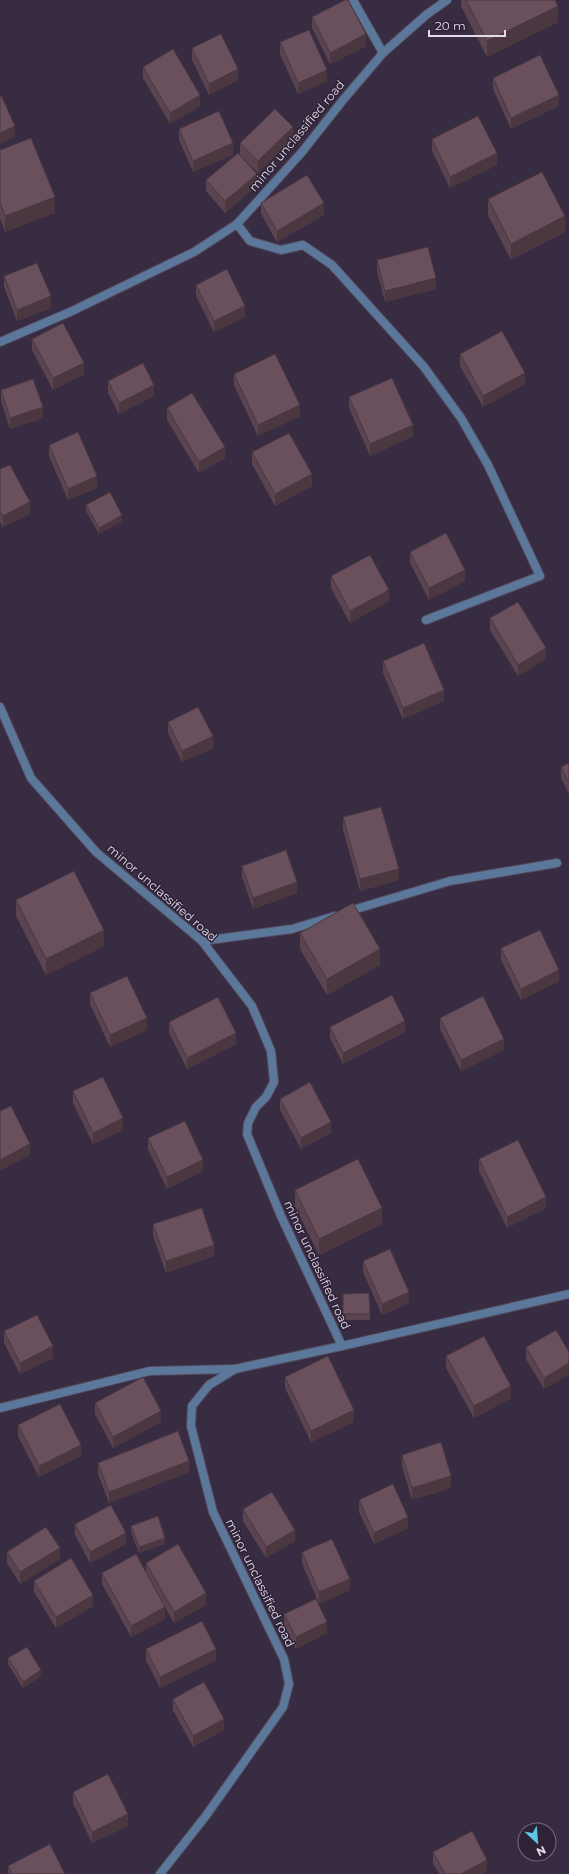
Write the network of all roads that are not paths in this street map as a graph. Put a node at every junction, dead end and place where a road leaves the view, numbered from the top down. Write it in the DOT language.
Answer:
graph roads {
  1 [pos="353,0"];
  2 [pos="447,0"];
  3 [pos="382,53"];
  4 [pos="238,224"];
  5 [pos="0,342"];
  6 [pos="426,620"];
  7 [pos="0,707"];
  8 [pos="557,863"];
  9 [pos="202,941"];
  10 [pos="569,1294"];
  11 [pos="342,1346"];
  12 [pos="235,1369"];
  13 [pos="0,1408"];
  14 [pos="160,1874"];
  1 -- 3 [label="street"];
  2 -- 3 [label="street, minor unclassified road"];
  3 -- 4 [label="street, minor unclassified road"];
  4 -- 5 [label="street, minor unclassified road"];
  4 -- 6 [label="street"];
  7 -- 9 [label="street, minor unclassified road"];
  8 -- 9 [label="street"];
  9 -- 11 [label="street, minor unclassified road"];
  10 -- 11 [label="street"];
  11 -- 12 [label="street, minor unclassified road"];
  12 -- 13 [label="street"];
  12 -- 14 [label="street, minor unclassified road"];
}
